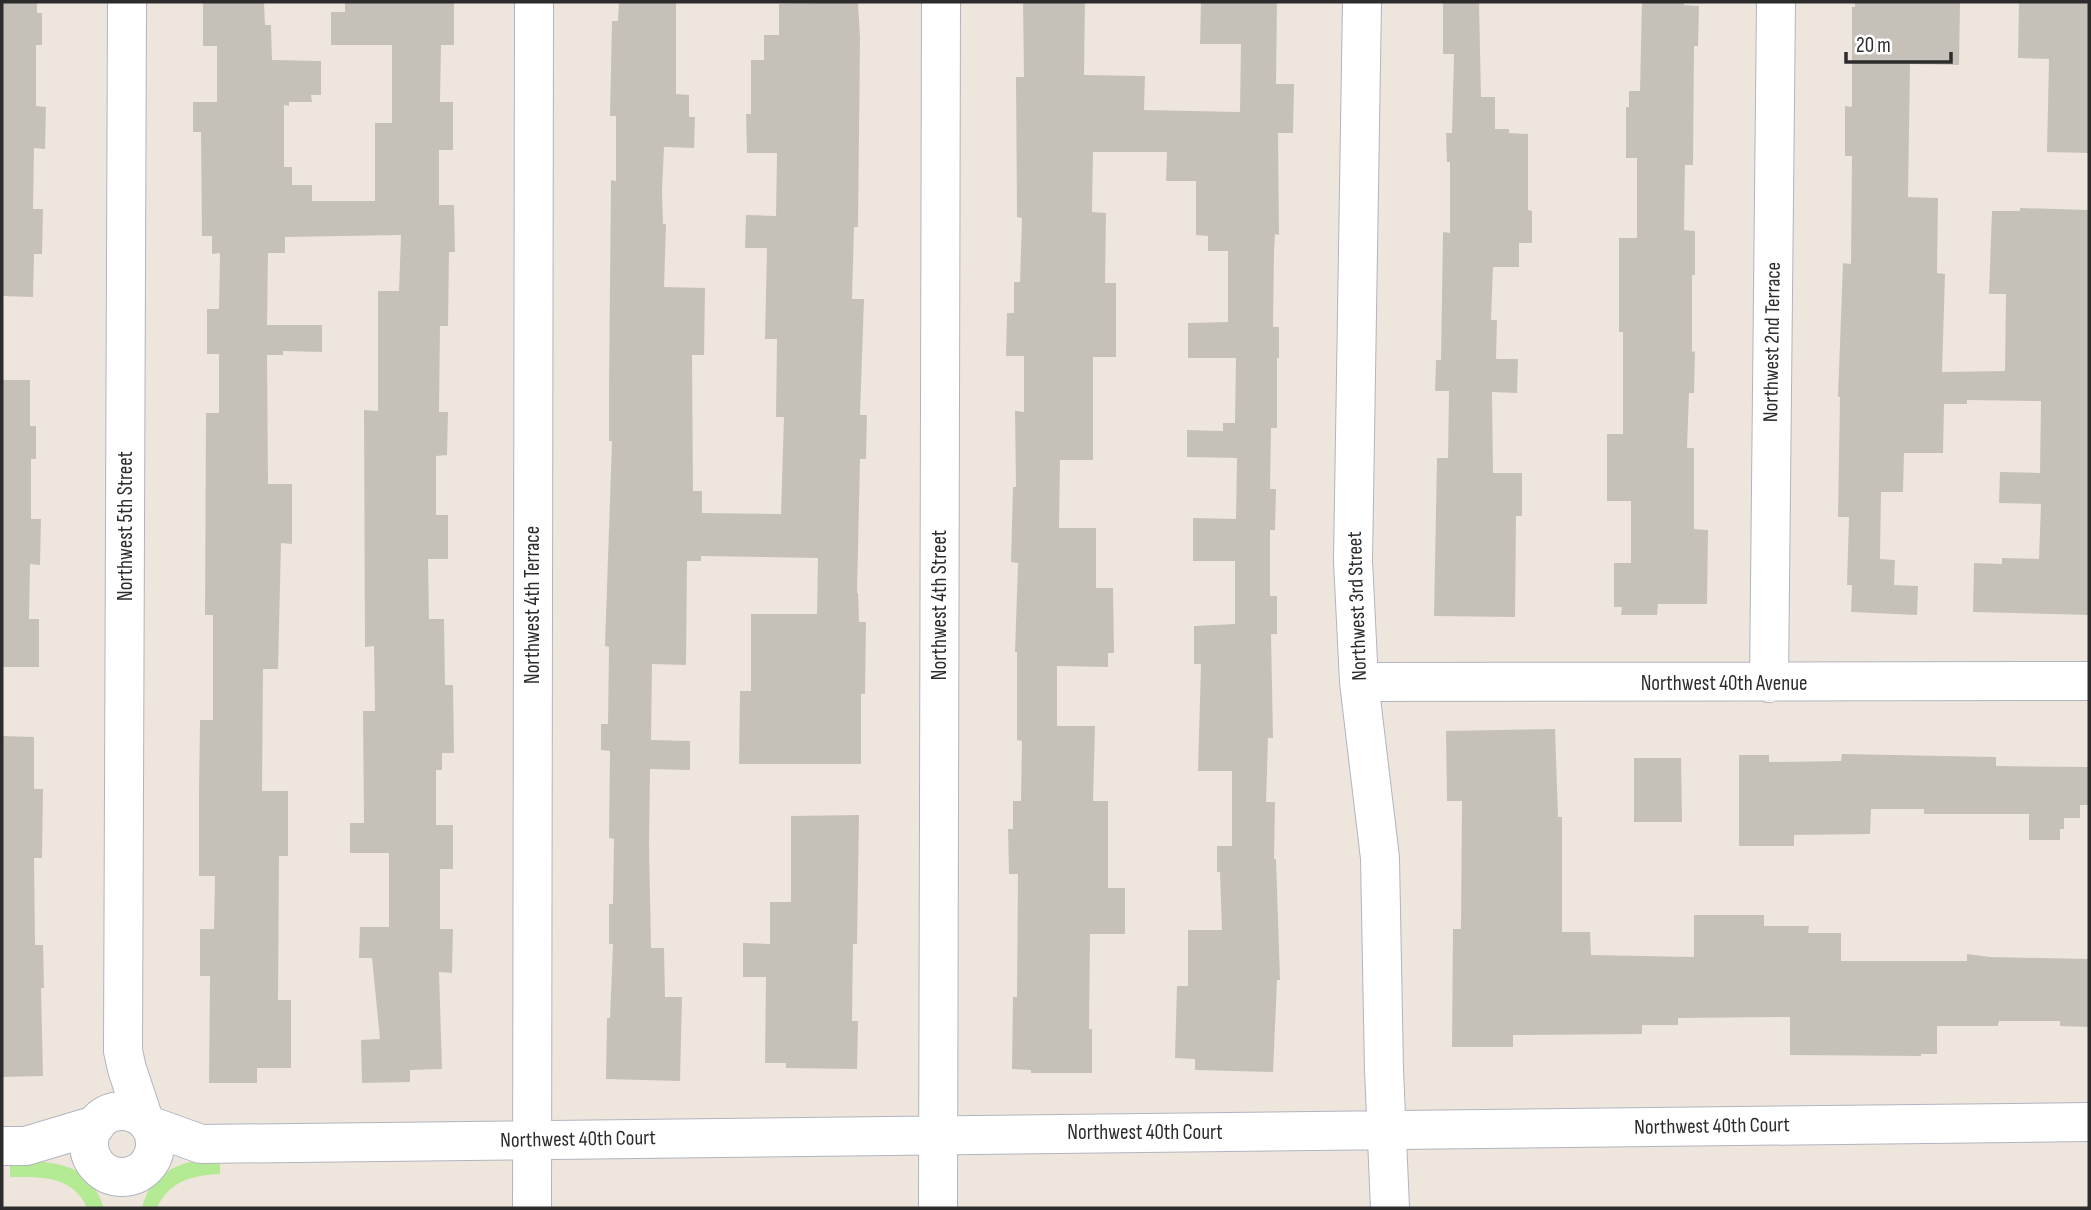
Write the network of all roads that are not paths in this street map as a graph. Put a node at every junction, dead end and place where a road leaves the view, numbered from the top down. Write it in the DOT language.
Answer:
graph roads {
  1 [pos="127,2"];
  2 [pos="534,2"];
  3 [pos="941,2"];
  4 [pos="1362,2"];
  5 [pos="1776,2"];
  6 [pos="2089,681"];
  7 [pos="1359,682"];
  8 [pos="1769,683"];
  9 [pos="123,1051"];
  10 [pos="99,1122"];
  11 [pos="2089,1122"];
  12 [pos="1387,1130"];
  13 [pos="938,1134"];
  14 [pos="532,1140"];
  15 [pos="14,1146"];
  16 [pos="131,1152"];
  17 [pos="118,1208"];
  18 [pos="130,1208"];
  19 [pos="531,1208"];
  20 [pos="938,1208"];
  21 [pos="1390,1208"];
  1 -- 9 [label="street, Northwest 5th Street"];
  2 -- 14 [label="street, Northwest 4th Terrace"];
  3 -- 13 [label="street, Northwest 4th Street"];
  4 -- 7 [label="street, Northwest 3rd Street"];
  5 -- 8 [label="street, Northwest 2nd Terrace"];
  6 -- 8 [label="street, Northwest 40th Avenue"];
  7 -- 8 [label="street, Northwest 40th Avenue"];
  7 -- 12 [label="street, Northwest 3rd Street"];
  9 -- 10 [label="street, Northwest 5th Street"];
  9 -- 16 [label="street, Northwest 5th Street"];
  10 -- 15 [label="street, Northwest 40th Court"];
  10 -- 16 [label="street, Northwest 40th Court"];
  11 -- 12 [label="street, Northwest 40th Court"];
  12 -- 13 [label="street, Northwest 40th Court"];
  12 -- 21 [label="street, Northwest 3rd Street"];
  13 -- 14 [label="street, Northwest 40th Court"];
  13 -- 20 [label="street, Northwest 4th Street"];
  14 -- 16 [label="street, Northwest 40th Court"];
  14 -- 19 [label="street, Northwest 4th Terrace"];
  15 -- 16 [label="street, Northwest 40th Court"];
  16 -- 17 [label="street, Northwest 5th Street"];
  16 -- 18 [label="street"];
}
